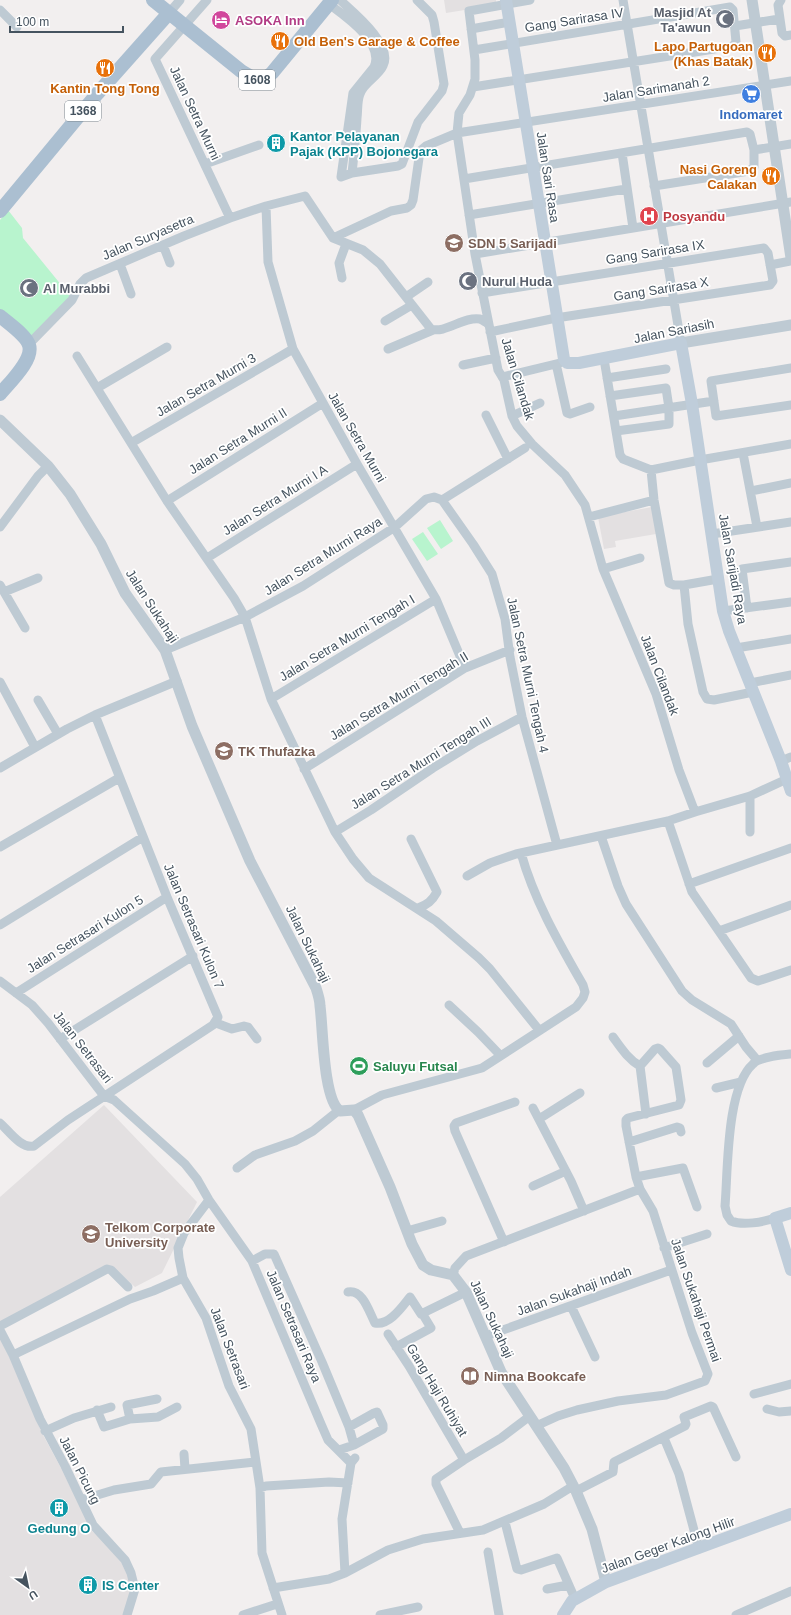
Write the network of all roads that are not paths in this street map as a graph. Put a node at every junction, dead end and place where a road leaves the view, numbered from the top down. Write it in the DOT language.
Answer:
graph roads {
  1 [pos="153,0"];
  2 [pos="180,0"];
  3 [pos="207,0"];
  4 [pos="417,0"];
  5 [pos="530,0"];
  6 [pos="623,0"];
  7 [pos="752,0"];
  8 [pos="781,0"];
  9 [pos="334,1"];
  10 [pos="507,2"];
  11 [pos="0,10"];
  12 [pos="169,13"];
  13 [pos="779,19"];
  14 [pos="510,22"];
  15 [pos="756,23"];
  16 [pos="628,25"];
  17 [pos="735,26"];
  18 [pos="17,27"];
  19 [pos="185,27"];
  20 [pos="472,33"];
  21 [pos="791,35"];
  22 [pos="513,43"];
  23 [pos="474,50"];
  24 [pos="634,62"];
  25 [pos="519,80"];
  26 [pos="791,82"];
  27 [pos="764,86"];
  28 [pos="473,87"];
  29 [pos="641,104"];
  30 [pos="526,122"];
  31 [pos="457,134"];
  32 [pos="791,144"];
  33 [pos="259,145"];
  34 [pos="774,146"];
  35 [pos="648,149"];
  36 [pos="754,150"];
  37 [pos="622,153"];
  38 [pos="205,164"];
  39 [pos="533,167"];
  40 [pos="352,173"];
  41 [pos="464,179"];
  42 [pos="654,186"];
  43 [pos="626,188"];
  44 [pos="787,203"];
  45 [pos="538,204"];
  46 [pos="266,206"];
  47 [pos="0,211"];
  48 [pos="469,215"];
  49 [pos="230,218"];
  50 [pos="661,224"];
  51 [pos="633,228"];
  52 [pos="333,238"];
  53 [pos="544,242"];
  54 [pos="346,244"];
  55 [pos="163,245"];
  56 [pos="475,254"];
  57 [pos="791,260"];
  58 [pos="170,263"];
  59 [pos="667,263"];
  60 [pos="120,264"];
  61 [pos="770,265"];
  62 [pos="342,278"];
  63 [pos="550,281"];
  64 [pos="428,282"];
  65 [pos="482,293"];
  66 [pos="130,294"];
  67 [pos="406,297"];
  68 [pos="673,300"];
  69 [pos="412,306"];
  70 [pos="0,316"];
  71 [pos="556,318"];
  72 [pos="385,321"];
  73 [pos="791,325"];
  74 [pos="489,328"];
  75 [pos="433,330"];
  76 [pos="681,343"];
  77 [pos="29,344"];
  78 [pos="167,347"];
  79 [pos="294,349"];
  80 [pos="388,349"];
  81 [pos="77,356"];
  82 [pos="496,358"];
  83 [pos="604,359"];
  84 [pos="560,363"];
  85 [pos="463,365"];
  86 [pos="791,368"];
  87 [pos="666,369"];
  88 [pos="607,378"];
  89 [pos="503,379"];
  90 [pos="97,388"];
  91 [pos="0,394"];
  92 [pos="610,396"];
  93 [pos="714,401"];
  94 [pos="323,403"];
  95 [pos="540,403"];
  96 [pos="692,404"];
  97 [pos="791,405"];
  98 [pos="590,407"];
  99 [pos="669,408"];
  100 [pos="486,415"];
  101 [pos="512,416"];
  102 [pos="614,416"];
  103 [pos="0,420"];
  104 [pos="616,431"];
  105 [pos="131,443"];
  106 [pos="791,444"];
  107 [pos="525,448"];
  108 [pos="743,453"];
  109 [pos="508,459"];
  110 [pos="700,460"];
  111 [pos="357,464"];
  112 [pos="48,466"];
  113 [pos="650,470"];
  114 [pos="791,483"];
  115 [pos="751,491"];
  116 [pos="442,500"];
  117 [pos="654,500"];
  118 [pos="167,501"];
  119 [pos="589,517"];
  120 [pos="791,522"];
  121 [pos="395,526"];
  122 [pos="0,527"];
  123 [pos="757,527"];
  124 [pos="712,534"];
  125 [pos="207,558"];
  126 [pos="640,558"];
  127 [pos="791,562"];
  128 [pos="603,569"];
  129 [pos="38,578"];
  130 [pos="718,579"];
  131 [pos="684,585"];
  132 [pos="2,589"];
  133 [pos="436,599"];
  134 [pos="791,602"];
  135 [pos="747,608"];
  136 [pos="723,611"];
  137 [pos="245,617"];
  138 [pos="26,628"];
  139 [pos="791,639"];
  140 [pos="736,648"];
  141 [pos="165,650"];
  142 [pos="510,650"];
  143 [pos="465,668"];
  144 [pos="791,676"];
  145 [pos="177,681"];
  146 [pos="0,682"];
  147 [pos="751,688"];
  148 [pos="271,699"];
  149 [pos="38,700"];
  150 [pos="95,716"];
  151 [pos="522,717"];
  152 [pos="58,734"];
  153 [pos="35,747"];
  154 [pos="786,759"];
  155 [pos="0,768"];
  156 [pos="304,769"];
  157 [pos="119,778"];
  158 [pos="789,785"];
  159 [pos="750,796"];
  160 [pos="695,812"];
  161 [pos="668,821"];
  162 [pos="335,832"];
  163 [pos="750,832"];
  164 [pos="601,836"];
  165 [pos="143,837"];
  166 [pos="411,839"];
  167 [pos="557,845"];
  168 [pos="0,847"];
  169 [pos="791,848"];
  170 [pos="521,853"];
  171 [pos="467,876"];
  172 [pos="690,884"];
  173 [pos="167,897"];
  174 [pos="791,905"];
  175 [pos="418,908"];
  176 [pos="0,925"];
  177 [pos="719,931"];
  178 [pos="192,956"];
  179 [pos="791,970"];
  180 [pos="0,981"];
  181 [pos="16,993"];
  182 [pos="449,1005"];
  183 [pos="216,1023"];
  184 [pos="539,1030"];
  185 [pos="739,1036"];
  186 [pos="613,1037"];
  187 [pos="257,1038"];
  188 [pos="60,1039"];
  189 [pos="791,1054"];
  190 [pos="500,1056"];
  191 [pos="757,1060"];
  192 [pos="707,1063"];
  193 [pos="640,1066"];
  194 [pos="741,1082"];
  195 [pos="716,1088"];
  196 [pos="580,1093"];
  197 [pos="104,1096"];
  198 [pos="515,1102"];
  199 [pos="533,1108"];
  200 [pos="338,1110"];
  201 [pos="354,1110"];
  202 [pos="646,1114"];
  203 [pos="539,1119"];
  204 [pos="0,1123"];
  205 [pos="681,1132"];
  206 [pos="629,1142"];
  207 [pos="237,1168"];
  208 [pos="566,1171"];
  209 [pos="636,1177"];
  210 [pos="533,1186"];
  211 [pos="640,1189"];
  212 [pos="209,1200"];
  213 [pos="697,1207"];
  214 [pos="584,1211"];
  215 [pos="791,1213"];
  216 [pos="775,1218"];
  217 [pos="442,1221"];
  218 [pos="407,1231"];
  219 [pos="694,1234"];
  220 [pos="707,1234"];
  221 [pos="504,1242"];
  222 [pos="663,1246"];
  223 [pos="252,1261"];
  224 [pos="671,1270"];
  225 [pos="791,1270"];
  226 [pos="453,1275"];
  227 [pos="183,1278"];
  228 [pos="128,1287"];
  229 [pos="348,1292"];
  230 [pos="466,1292"];
  231 [pos="572,1306"];
  232 [pos="422,1314"];
  233 [pos="0,1327"];
  234 [pos="388,1334"];
  235 [pos="486,1336"];
  236 [pos="396,1347"];
  237 [pos="13,1355"];
  238 [pos="595,1357"];
  239 [pos="791,1384"];
  240 [pos="754,1394"];
  241 [pos="157,1399"];
  242 [pos="111,1407"];
  243 [pos="177,1407"];
  244 [pos="766,1408"];
  245 [pos="97,1410"];
  246 [pos="791,1411"];
  247 [pos="130,1419"];
  248 [pos="533,1421"];
  249 [pos="349,1427"];
  250 [pos="45,1431"];
  251 [pos="664,1438"];
  252 [pos="354,1445"];
  253 [pos="339,1450"];
  254 [pos="184,1454"];
  255 [pos="736,1457"];
  256 [pos="464,1460"];
  257 [pos="255,1462"];
  258 [pos="185,1469"];
  259 [pos="348,1484"];
  260 [pos="260,1488"];
  261 [pos="574,1488"];
  262 [pos="81,1500"];
  263 [pos="791,1514"];
  264 [pos="505,1522"];
  265 [pos="460,1532"];
  266 [pos="699,1548"];
  267 [pos="488,1552"];
  268 [pos="344,1573"];
  269 [pos="606,1582"];
  270 [pos="568,1585"];
  271 [pos="273,1588"];
  272 [pos="547,1589"];
  273 [pos="791,1591"];
  274 [pos="575,1599"];
  275 [pos="277,1604"];
  276 [pos="418,1607"];
  277 [pos="127,1615"];
  278 [pos="243,1615"];
  279 [pos="282,1615"];
  280 [pos="380,1615"];
  281 [pos="499,1615"];
  282 [pos="563,1615"];
  283 [pos="736,1615"];
  1 -- 12 [label="main road"];
  2 -- 12 [label="street"];
  3 -- 19 [label="street"];
  4 -- 40 [label="street"];
  5 -- 10 [label="street"];
  6 -- 16 [label="street"];
  7 -- 15 [label="street"];
  8 -- 13 [label="street"];
  9 -- 19 [label="main road, 1608"];
  9 -- 40 [label="street"];
  9 -- 40 [label="street"];
  10 -- 14 [label="main road, Jalan Sari Rasa"];
  10 -- 20 [label="street, Jalan Cilandak"];
  11 -- 18 [label="street"];
  12 -- 19 [label="main road, 1608"];
  12 -- 47 [label="main road, 1368"];
  13 -- 15 [label="street"];
  13 -- 21 [label="street"];
  14 -- 20 [label="street"];
  14 -- 22 [label="main road, Jalan Sari Rasa"];
  15 -- 17 [label="street"];
  15 -- 27 [label="street"];
  16 -- 17 [label="street, Gang Sarirasa IV"];
  16 -- 22 [label="street, Gang Sarirasa IV"];
  16 -- 24 [label="street"];
  17 -- 24 [label="street"];
  19 -- 38 [label="street, Jalan Setra Murni"];
  20 -- 23 [label="street, Jalan Cilandak"];
  22 -- 23 [label="street, Gang Sarirasa IV"];
  22 -- 25 [label="main road, Jalan Sari Rasa"];
  23 -- 28 [label="street, Jalan Cilandak"];
  24 -- 25 [label="street"];
  24 -- 29 [label="street"];
  25 -- 28 [label="street"];
  25 -- 30 [label="main road, Jalan Sari Rasa"];
  26 -- 27 [label="street, Jalan Sarimanah 2"];
  27 -- 29 [label="street, Jalan Sarimanah 2"];
  27 -- 34 [label="street"];
  28 -- 31 [label="street, Jalan Cilandak"];
  29 -- 30 [label="street, Jalan Sarimanah 2"];
  29 -- 35 [label="street"];
  30 -- 31 [label="street, Jalan Sarimanah 2"];
  30 -- 39 [label="main road, Jalan Sari Rasa"];
  31 -- 41 [label="street, Jalan Cilandak"];
  31 -- 52 [label="street, Jalan Sarimanah 2"];
  32 -- 34 [label="street"];
  33 -- 38 [label="street"];
  34 -- 36 [label="street"];
  34 -- 44 [label="street"];
  35 -- 36 [label="street"];
  35 -- 37 [label="street"];
  35 -- 42 [label="street"];
  36 -- 42 [label="street"];
  37 -- 39 [label="street"];
  37 -- 43 [label="street"];
  38 -- 49 [label="street, Jalan Setra Murni"];
  39 -- 41 [label="street"];
  39 -- 45 [label="main road, Jalan Sari Rasa"];
  41 -- 48 [label="street, Jalan Cilandak"];
  42 -- 50 [label="street"];
  43 -- 45 [label="street"];
  43 -- 51 [label="street"];
  44 -- 50 [label="street"];
  44 -- 57 [label="street"];
  45 -- 48 [label="street"];
  45 -- 53 [label="main road, Jalan Sari Rasa"];
  46 -- 49 [label="street, Jalan Suryasetra"];
  46 -- 52 [label="street, Jalan Suryasetra"];
  46 -- 79 [label="street, Jalan Setra Murni"];
  48 -- 56 [label="street, Jalan Cilandak"];
  49 -- 55 [label="street, Jalan Suryasetra"];
  50 -- 51 [label="street"];
  50 -- 59 [label="street"];
  51 -- 53 [label="street"];
  52 -- 54 [label="street"];
  53 -- 56 [label="street"];
  53 -- 63 [label="main road, Jalan Sari Rasa"];
  54 -- 62 [label="street"];
  54 -- 67 [label="street"];
  55 -- 58 [label="street"];
  55 -- 60 [label="street, Jalan Suryasetra"];
  56 -- 65 [label="street, Jalan Cilandak"];
  57 -- 61 [label="street"];
  59 -- 61 [label="street, Gang Sarirasa IX"];
  59 -- 63 [label="street, Gang Sarirasa IX"];
  59 -- 68 [label="street"];
  60 -- 66 [label="street"];
  60 -- 77 [label="street, Jalan Suryasetra"];
  61 -- 68 [label="street, Gang Sarirasa X"];
  63 -- 65 [label="street, Gang Sarirasa IX"];
  63 -- 71 [label="main road, Jalan Sari Rasa"];
  64 -- 67 [label="street"];
  65 -- 74 [label="street, Jalan Cilandak"];
  67 -- 69 [label="street"];
  68 -- 71 [label="street, Gang Sarirasa X"];
  68 -- 76 [label="street"];
  69 -- 72 [label="street"];
  69 -- 75 [label="street"];
  70 -- 77 [label="main road"];
  71 -- 74 [label="street, Gang Sarirasa X"];
  71 -- 84 [label="main road, Jalan Sari Rasa"];
  73 -- 76 [label="street, Jalan Sariasih"];
  74 -- 75 [label="street"];
  74 -- 82 [label="street, Jalan Cilandak"];
  75 -- 80 [label="street"];
  76 -- 83 [label="main road, Jalan Sariasih"];
  76 -- 96 [label="main road, Jalan Sarijadi Raya"];
  77 -- 91 [label="main road"];
  78 -- 90 [label="street"];
  79 -- 94 [label="street, Jalan Setra Murni"];
  79 -- 105 [label="street, Jalan Setra Murni 3"];
  81 -- 90 [label="street"];
  82 -- 85 [label="street"];
  82 -- 89 [label="street, Jalan Cilandak"];
  83 -- 84 [label="main road, Jalan Sariasih"];
  83 -- 88 [label="street"];
  84 -- 89 [label="street"];
  84 -- 98 [label="street"];
  86 -- 93 [label="street"];
  87 -- 88 [label="street"];
  88 -- 92 [label="street"];
  89 -- 101 [label="street, Jalan Cilandak"];
  90 -- 105 [label="street"];
  92 -- 99 [label="street"];
  92 -- 102 [label="street"];
  93 -- 96 [label="street"];
  93 -- 97 [label="street"];
  94 -- 111 [label="street, Jalan Setra Murni"];
  94 -- 118 [label="street, Jalan Setra Murni II"];
  95 -- 101 [label="street"];
  96 -- 99 [label="street"];
  96 -- 110 [label="main road, Jalan Sarijadi Raya"];
  99 -- 102 [label="street"];
  99 -- 104 [label="street"];
  100 -- 109 [label="street"];
  101 -- 119 [label="street, Jalan Cilandak"];
  102 -- 104 [label="street"];
  103 -- 112 [label="street, Jalan Sukahaji"];
  104 -- 113 [label="street"];
  105 -- 118 [label="street"];
  106 -- 108 [label="street"];
  107 -- 109 [label="street, Jalan Setra Murni Raya"];
  108 -- 110 [label="street"];
  108 -- 115 [label="street"];
  109 -- 116 [label="street, Jalan Setra Murni Raya"];
  110 -- 113 [label="street"];
  110 -- 124 [label="main road, Jalan Sarijadi Raya"];
  111 -- 121 [label="street, Jalan Setra Murni"];
  111 -- 125 [label="street, Jalan Setra Murni I A"];
  112 -- 122 [label="street"];
  112 -- 141 [label="street, Jalan Sukahaji"];
  113 -- 117 [label="street"];
  114 -- 115 [label="street"];
  115 -- 123 [label="street"];
  116 -- 121 [label="street, Jalan Setra Murni Raya"];
  116 -- 142 [label="street, Jalan Setra Murni Tengah 4"];
  117 -- 119 [label="street"];
  117 -- 131 [label="street"];
  118 -- 125 [label="street"];
  119 -- 128 [label="street, Jalan Cilandak"];
  120 -- 123 [label="street"];
  121 -- 133 [label="street, Jalan Setra Murni"];
  121 -- 137 [label="street, Jalan Setra Murni Raya"];
  123 -- 124 [label="street"];
  124 -- 130 [label="main road, Jalan Sarijadi Raya"];
  125 -- 137 [label="street"];
  126 -- 128 [label="street"];
  127 -- 135 [label="street"];
  128 -- 160 [label="street, Jalan Cilandak"];
  129 -- 132 [label="street"];
  130 -- 131 [label="street"];
  130 -- 136 [label="main road, Jalan Sarijadi Raya"];
  131 -- 147 [label="street"];
  132 -- 138 [label="street"];
  133 -- 143 [label="street, Jalan Setra Murni"];
  133 -- 148 [label="street, Jalan Setra Murni Tengah I"];
  134 -- 135 [label="street"];
  135 -- 136 [label="street"];
  136 -- 140 [label="main road, Jalan Sarijadi Raya"];
  137 -- 141 [label="street, Jalan Setra Murni Raya"];
  137 -- 148 [label="street"];
  139 -- 140 [label="street"];
  140 -- 147 [label="main road, Jalan Sarijadi Raya"];
  141 -- 145 [label="street, Jalan Sukahaji"];
  142 -- 143 [label="street, Jalan Setra Murni Tengah II"];
  142 -- 151 [label="street, Jalan Setra Murni Tengah 4"];
  143 -- 156 [label="street, Jalan Setra Murni Tengah II"];
  144 -- 147 [label="street"];
  145 -- 150 [label="street"];
  145 -- 200 [label="street, Jalan Sukahaji"];
  146 -- 153 [label="street"];
  147 -- 154 [label="main road, Jalan Sarijadi Raya"];
  148 -- 156 [label="street"];
  149 -- 152 [label="street"];
  150 -- 152 [label="street"];
  150 -- 157 [label="street, Jalan Setrasari Kulon 7"];
  151 -- 162 [label="street, Jalan Setra Murni Tengah III"];
  151 -- 167 [label="street, Jalan Setra Murni Tengah 4"];
  152 -- 153 [label="street"];
  153 -- 155 [label="street"];
  154 -- 158 [label="main road, Jalan Sarijadi Raya"];
  156 -- 162 [label="street"];
  157 -- 165 [label="street, Jalan Setrasari Kulon 7"];
  157 -- 168 [label="street"];
  158 -- 159 [label="street"];
  159 -- 160 [label="street"];
  159 -- 163 [label="street"];
  160 -- 161 [label="street"];
  161 -- 164 [label="street"];
  161 -- 172 [label="street"];
  162 -- 175 [label="street"];
  164 -- 167 [label="street"];
  164 -- 185 [label="street"];
  165 -- 173 [label="street, Jalan Setrasari Kulon 7"];
  165 -- 176 [label="street"];
  166 -- 175 [label="street"];
  167 -- 170 [label="street"];
  169 -- 172 [label="street"];
  170 -- 171 [label="street"];
  170 -- 184 [label="street"];
  172 -- 177 [label="street"];
  173 -- 178 [label="street, Jalan Setrasari Kulon 7"];
  173 -- 181 [label="street, Jalan Setrasari Kulon 5"];
  174 -- 177 [label="street"];
  175 -- 184 [label="street"];
  177 -- 179 [label="street"];
  178 -- 183 [label="street, Jalan Setrasari Kulon 7"];
  178 -- 188 [label="street"];
  180 -- 181 [label="street, Jalan Setrasari"];
  181 -- 188 [label="street, Jalan Setrasari"];
  182 -- 190 [label="street"];
  183 -- 187 [label="street"];
  183 -- 197 [label="street"];
  184 -- 190 [label="street"];
  185 -- 191 [label="street"];
  185 -- 192 [label="street"];
  186 -- 193 [label="street"];
  188 -- 197 [label="street, Jalan Setrasari"];
  189 -- 191 [label="street"];
  190 -- 201 [label="street"];
  191 -- 194 [label="street"];
  193 -- 202 [label="street"];
  193 -- 202 [label="street"];
  194 -- 195 [label="street"];
  194 -- 216 [label="street"];
  196 -- 203 [label="street"];
  197 -- 204 [label="street"];
  197 -- 212 [label="street, Jalan Setrasari"];
  198 -- 221 [label="street"];
  199 -- 203 [label="street"];
  200 -- 201 [label="street"];
  200 -- 207 [label="street"];
  201 -- 218 [label="street, Jalan Sukahaji"];
  202 -- 206 [label="street, Jalan Sukahaji Permai"];
  203 -- 208 [label="street"];
  205 -- 206 [label="street"];
  206 -- 209 [label="street, Jalan Sukahaji Permai"];
  208 -- 210 [label="street"];
  208 -- 214 [label="street"];
  209 -- 211 [label="street, Jalan Sukahaji Permai"];
  209 -- 213 [label="street"];
  211 -- 214 [label="street"];
  211 -- 222 [label="street, Jalan Sukahaji Permai"];
  212 -- 223 [label="street, Jalan Setrasari Raya"];
  212 -- 227 [label="street, Jalan Setrasari"];
  214 -- 221 [label="street"];
  215 -- 216 [label="main road"];
  216 -- 225 [label="main road"];
  217 -- 218 [label="street"];
  218 -- 226 [label="street, Jalan Sukahaji"];
  219 -- 222 [label="street"];
  220 -- 222 [label="street"];
  221 -- 226 [label="street"];
  222 -- 224 [label="street, Jalan Sukahaji Permai"];
  223 -- 249 [label="street"];
  223 -- 253 [label="street, Jalan Setrasari Raya"];
  224 -- 231 [label="street, Jalan Sukahaji Indah"];
  224 -- 248 [label="street, Jalan Sukahaji Permai"];
  226 -- 230 [label="street, Jalan Sukahaji"];
  227 -- 237 [label="street"];
  227 -- 257 [label="street, Jalan Setrasari"];
  228 -- 233 [label="street"];
  229 -- 232 [label="street"];
  230 -- 232 [label="street"];
  230 -- 235 [label="street, Jalan Sukahaji"];
  231 -- 235 [label="street, Jalan Sukahaji Indah"];
  231 -- 238 [label="street"];
  232 -- 236 [label="street"];
  233 -- 237 [label="street, Jalan Picung"];
  234 -- 236 [label="street, Gang Haji Ruhiyat"];
  235 -- 248 [label="street, Jalan Sukahaji"];
  236 -- 256 [label="street, Gang Haji Ruhiyat"];
  237 -- 250 [label="street, Jalan Picung"];
  239 -- 240 [label="street"];
  241 -- 247 [label="street"];
  242 -- 245 [label="street"];
  243 -- 247 [label="street"];
  244 -- 246 [label="street"];
  245 -- 247 [label="street"];
  245 -- 250 [label="street"];
  248 -- 256 [label="street, Jalan Sukahaji Permai"];
  248 -- 261 [label="street, Jalan Sukahaji"];
  249 -- 252 [label="street"];
  249 -- 252 [label="street"];
  250 -- 262 [label="street, Jalan Picung"];
  251 -- 266 [label="street"];
  252 -- 253 [label="street"];
  253 -- 259 [label="street, Jalan Setrasari Raya"];
  254 -- 258 [label="street"];
  255 -- 261 [label="street"];
  256 -- 265 [label="street, Jalan Sukahaji Permai"];
  257 -- 258 [label="street"];
  257 -- 260 [label="street, Jalan Setrasari"];
  258 -- 262 [label="street"];
  259 -- 260 [label="street"];
  259 -- 268 [label="street, Jalan Setrasari Raya"];
  260 -- 271 [label="street, Jalan Setrasari"];
  261 -- 264 [label="street"];
  261 -- 269 [label="street, Jalan Sukahaji"];
  262 -- 277 [label="street, Jalan Picung"];
  263 -- 266 [label="main road, Jalan Geger Kalong Hilir"];
  264 -- 265 [label="street"];
  264 -- 270 [label="street"];
  265 -- 268 [label="street"];
  266 -- 269 [label="main road, Jalan Geger Kalong Hilir"];
  267 -- 281 [label="street"];
  268 -- 271 [label="street"];
  269 -- 274 [label="main road, Jalan Geger Kalong Hilir"];
  270 -- 272 [label="street"];
  270 -- 274 [label="street"];
  271 -- 275 [label="street, Jalan Setrasari"];
  273 -- 283 [label="street"];
  274 -- 282 [label="main road, Jalan Geger Kalong Hilir"];
  275 -- 278 [label="street"];
  275 -- 279 [label="street, Jalan Setrasari"];
  276 -- 280 [label="street"];
}
